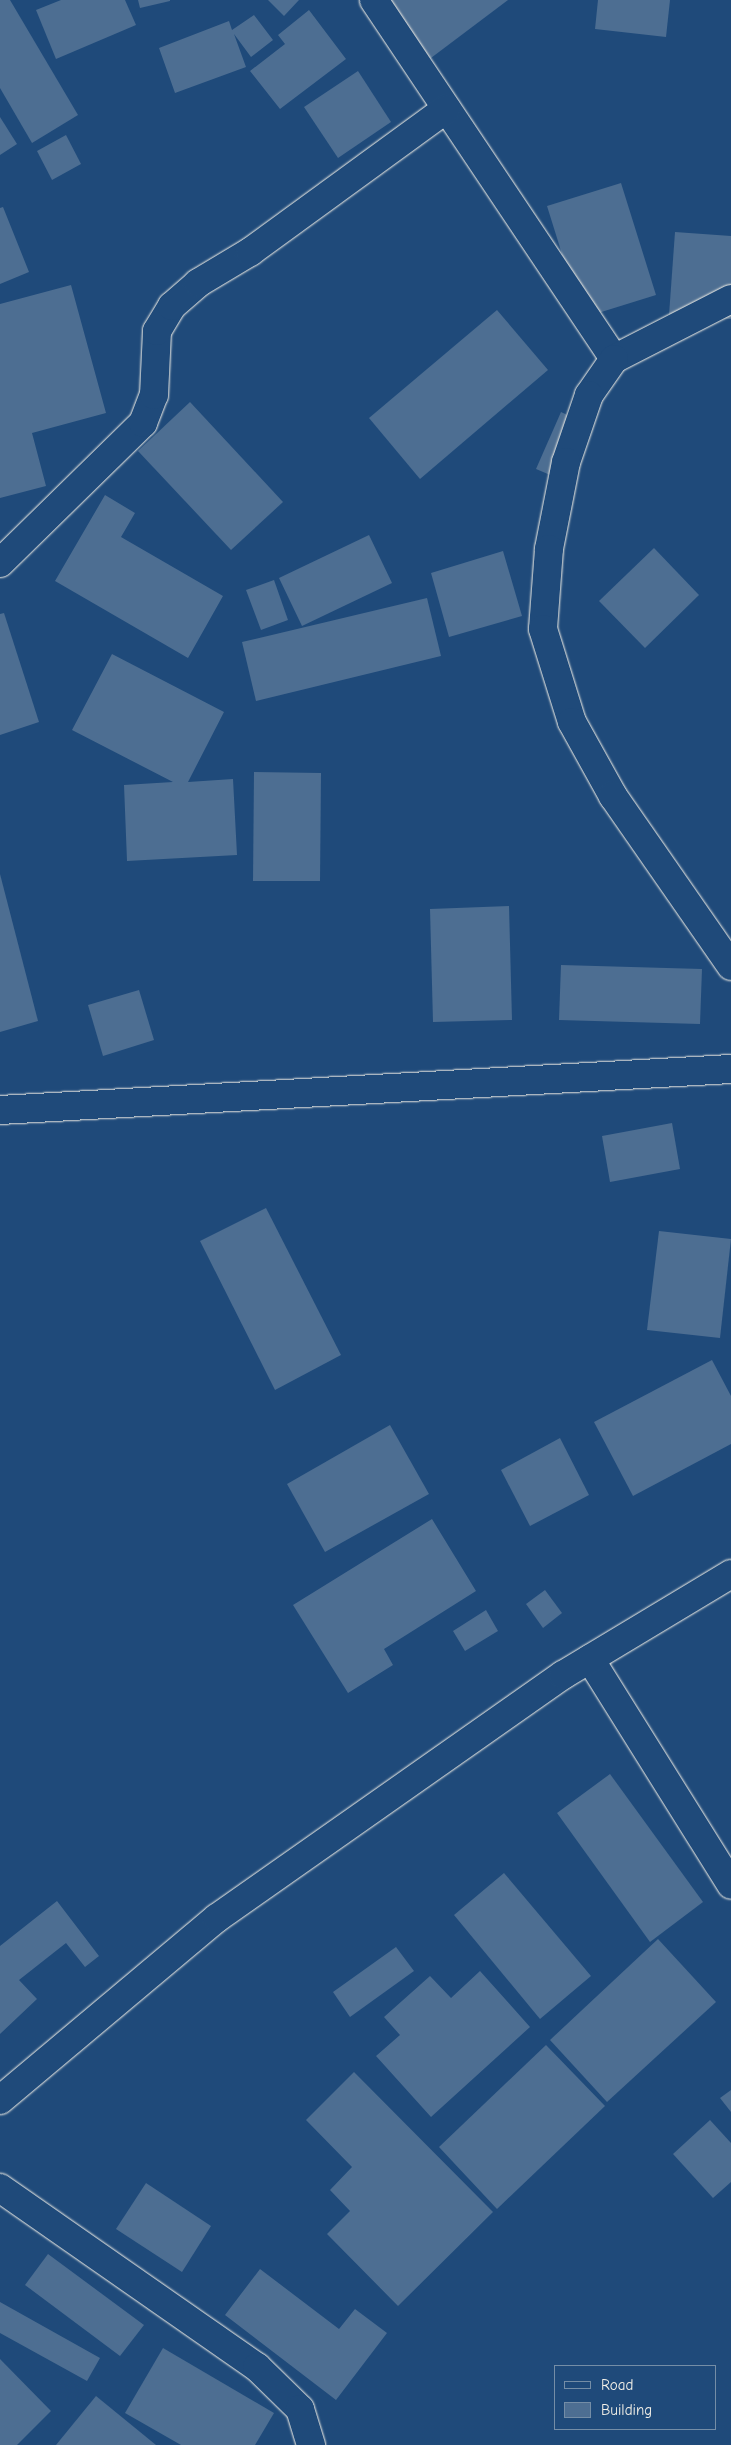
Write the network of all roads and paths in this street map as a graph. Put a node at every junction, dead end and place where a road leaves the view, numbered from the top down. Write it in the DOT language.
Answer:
graph roads {
  1 [pos="374,0"];
  2 [pos="446,109"];
  3 [pos="731,299"];
  4 [pos="614,359"];
  5 [pos="0,563"];
  6 [pos="731,966"];
  7 [pos="731,1069"];
  8 [pos="0,1110"];
  9 [pos="731,1574"];
  10 [pos="590,1659"];
  11 [pos="731,1885"];
  12 [pos="0,2100"];
  13 [pos="0,2188"];
  14 [pos="311,2445"];
  1 -- 2 [label="street"];
  2 -- 4 [label="street"];
  2 -- 5 [label="street"];
  3 -- 4 [label="street"];
  4 -- 6 [label="street"];
  7 -- 8 [label="street"];
  9 -- 10 [label="street"];
  10 -- 11 [label="street"];
  10 -- 12 [label="street"];
  13 -- 14 [label="street"];
}
